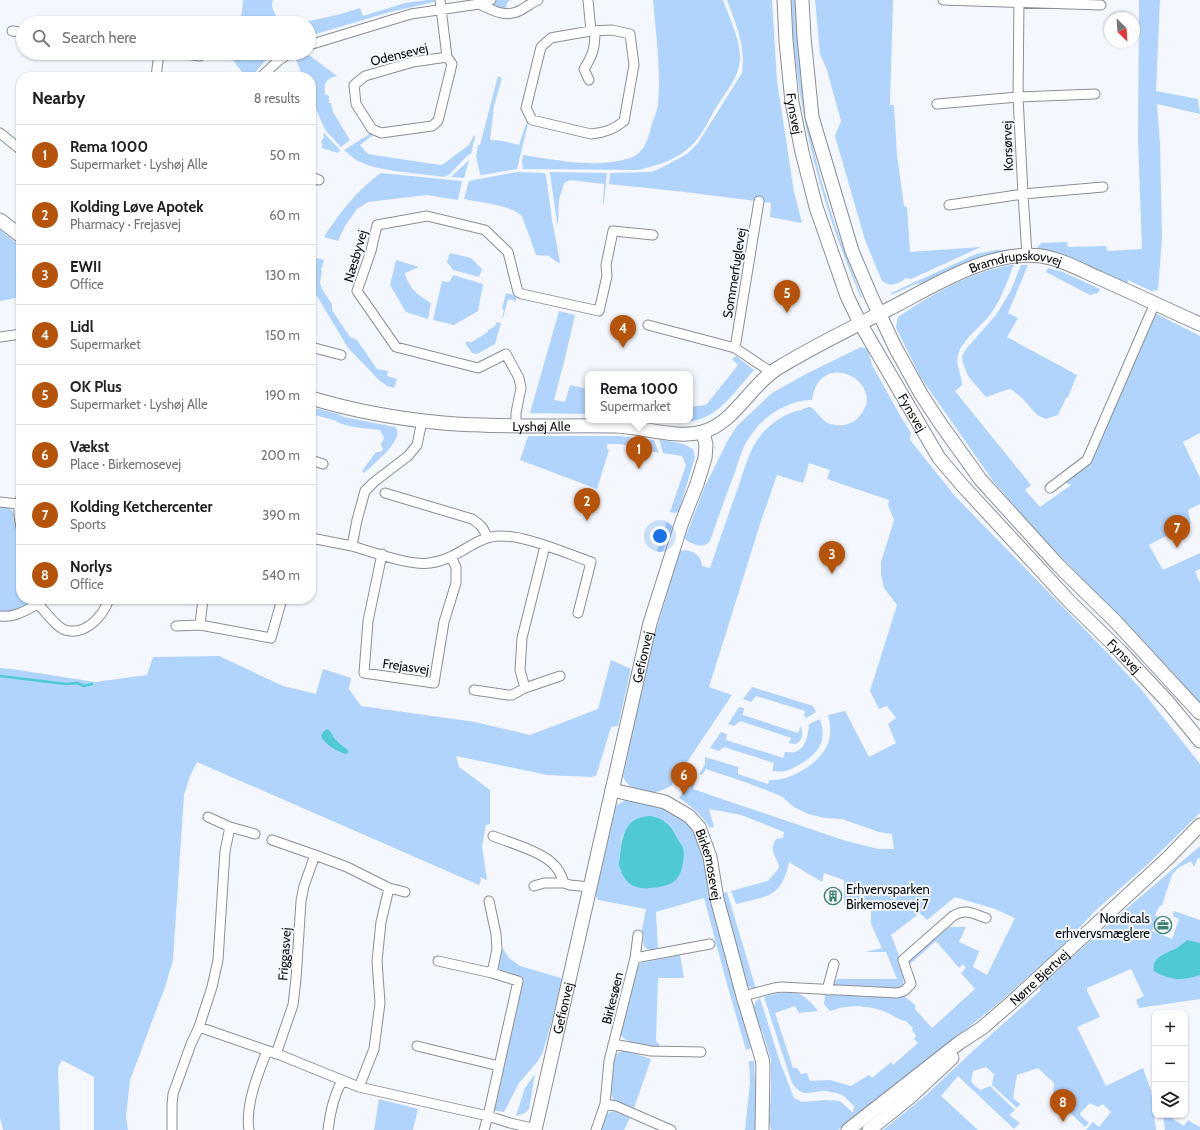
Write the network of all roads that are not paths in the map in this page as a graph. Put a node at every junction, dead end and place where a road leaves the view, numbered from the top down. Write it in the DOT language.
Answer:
graph roads {
  1 [pos="491,0"];
  2 [pos="538,0"];
  3 [pos="588,0"];
  4 [pos="784,0"];
  5 [pos="802,0"];
  6 [pos="943,0"];
  7 [pos="1019,1"];
  8 [pos="479,4"];
  9 [pos="440,5"];
  10 [pos="1101,5"];
  11 [pos="12,31"];
  12 [pos="16,31"];
  13 [pos="593,31"];
  14 [pos="316,43"];
  15 [pos="447,57"];
  16 [pos="158,60"];
  17 [pos="280,60"];
  18 [pos="157,72"];
  19 [pos="266,72"];
  20 [pos="589,80"];
  21 [pos="1095,94"];
  22 [pos="1018,97"];
  23 [pos="937,104"];
  24 [pos="0,133"];
  25 [pos="16,146"];
  26 [pos="1103,187"];
  27 [pos="1022,194"];
  28 [pos="759,201"];
  29 [pos="949,205"];
  30 [pos="0,220"];
  31 [pos="16,232"];
  32 [pos="653,235"];
  33 [pos="1027,255"];
  34 [pos="1155,303"];
  35 [pos="879,314"];
  36 [pos="860,323"];
  37 [pos="1200,324"];
  38 [pos="648,325"];
  39 [pos="16,335"];
  40 [pos="0,337"];
  41 [pos="316,348"];
  42 [pos="736,348"];
  43 [pos="340,355"];
  44 [pos="771,372"];
  45 [pos="316,400"];
  46 [pos="422,421"];
  47 [pos="516,425"];
  48 [pos="703,432"];
  49 [pos="316,462"];
  50 [pos="323,464"];
  51 [pos="1050,488"];
  52 [pos="385,493"];
  53 [pos="16,501"];
  54 [pos="0,502"];
  55 [pos="487,538"];
  56 [pos="316,539"];
  57 [pos="352,546"];
  58 [pos="545,546"];
  59 [pos="382,554"];
  60 [pos="451,557"];
  61 [pos="35,604"];
  62 [pos="40,604"];
  63 [pos="107,604"];
  64 [pos="202,604"];
  65 [pos="281,604"];
  66 [pos="578,613"];
  67 [pos="0,616"];
  68 [pos="200,624"];
  69 [pos="176,626"];
  70 [pos="560,676"];
  71 [pos="525,688"];
  72 [pos="474,690"];
  73 [pos="1200,713"];
  74 [pos="1200,741"];
  75 [pos="612,790"];
  76 [pos="208,817"];
  77 [pos="1200,825"];
  78 [pos="230,827"];
  79 [pos="255,834"];
  80 [pos="493,836"];
  81 [pos="272,840"];
  82 [pos="315,855"];
  83 [pos="564,883"];
  84 [pos="534,886"];
  85 [pos="590,887"];
  86 [pos="389,888"];
  87 [pos="405,892"];
  88 [pos="489,901"];
  89 [pos="986,918"];
  90 [pos="638,935"];
  91 [pos="710,944"];
  92 [pos="635,958"];
  93 [pos="438,961"];
  94 [pos="834,964"];
  95 [pos="492,973"];
  96 [pos="826,990"];
  97 [pos="743,996"];
  98 [pos="199,1027"];
  99 [pos="982,1028"];
  100 [pos="613,1044"];
  101 [pos="417,1046"];
  102 [pos="701,1052"];
  103 [pos="272,1053"];
  104 [pos="499,1066"];
  105 [pos="342,1081"];
  106 [pos="359,1087"];
  107 [pos="605,1104"];
  108 [pos="488,1116"];
  109 [pos="535,1129"];
  110 [pos="172,1130"];
  111 [pos="249,1130"];
  112 [pos="328,1130"];
  113 [pos="484,1130"];
  114 [pos="596,1130"];
  115 [pos="672,1130"];
  116 [pos="762,1130"];
  117 [pos="848,1130"];
  118 [pos="869,1130"];
  1 -- 8 [label="street"];
  2 -- 8 [label="street"];
  3 -- 13 [label="street"];
  4 -- 36 [label="main road, Fynsvej"];
  5 -- 35 [label="main road, Fynsvej"];
  6 -- 7 [label="street"];
  7 -- 10 [label="street"];
  7 -- 22 [label="street, Korsørvej"];
  8 -- 9 [label="street"];
  9 -- 14 [label="street"];
  9 -- 15 [label="street, Odensevej"];
  11 -- 12 [label="street"];
  13 -- 13 [label="street"];
  13 -- 20 [label="street"];
  15 -- 15 [label="street, Odensevej"];
  16 -- 18 [label="street"];
  17 -- 19 [label="street"];
  21 -- 22 [label="street"];
  22 -- 23 [label="street"];
  22 -- 27 [label="street, Korsørvej"];
  24 -- 25 [label="street"];
  26 -- 27 [label="street"];
  27 -- 29 [label="street"];
  27 -- 33 [label="street, Korsørvej"];
  28 -- 42 [label="street, Sommerfuglevej"];
  30 -- 31 [label="main road"];
  32 -- 47 [label="street, Næsbyvej"];
  33 -- 34 [label="main road, Bramdrupskovvej"];
  33 -- 35 [label="main road, Bramdrupskovvej"];
  34 -- 37 [label="main road, Bramdrupskovvej"];
  34 -- 51 [label="street"];
  35 -- 36 [label="main road, Lyshøj Alle"];
  35 -- 73 [label="main road, Fynsvej"];
  36 -- 44 [label="main road, Lyshøj Alle"];
  36 -- 74 [label="main road, Fynsvej"];
  38 -- 42 [label="street"];
  39 -- 40 [label="street"];
  41 -- 43 [label="street"];
  42 -- 44 [label="street"];
  44 -- 48 [label="main road, Lyshøj Alle"];
  45 -- 46 [label="main road, Lyshøj Alle"];
  46 -- 47 [label="main road, Lyshøj Alle"];
  46 -- 57 [label="street"];
  47 -- 48 [label="main road, Lyshøj Alle"];
  48 -- 75 [label="main road, Gefionvej"];
  49 -- 50 [label="street"];
  52 -- 55 [label="street"];
  53 -- 54 [label="street"];
  55 -- 58 [label="street"];
  55 -- 60 [label="street"];
  56 -- 57 [label="street"];
  57 -- 59 [label="street"];
  58 -- 66 [label="street"];
  58 -- 71 [label="street"];
  59 -- 60 [label="street"];
  59 -- 60 [label="street, Frejasvej"];
  61 -- 67 [label="street"];
  62 -- 63 [label="street"];
  64 -- 68 [label="street"];
  65 -- 68 [label="street"];
  68 -- 69 [label="street"];
  70 -- 71 [label="street"];
  71 -- 72 [label="street"];
  75 -- 85 [label="main road, Gefionvej"];
  75 -- 97 [label="main road, Birkemosevej"];
  76 -- 78 [label="street"];
  77 -- 99 [label="main road, Nørre Bjertvej"];
  78 -- 79 [label="street"];
  78 -- 98 [label="street"];
  80 -- 83 [label="street"];
  81 -- 82 [label="street"];
  82 -- 86 [label="street"];
  82 -- 103 [label="street, Friggasvej"];
  83 -- 84 [label="street"];
  83 -- 85 [label="street"];
  85 -- 109 [label="main road, Gefionvej"];
  86 -- 87 [label="street"];
  86 -- 106 [label="street"];
  88 -- 95 [label="street"];
  89 -- 96 [label="street"];
  90 -- 92 [label="street, Birkesøen"];
  91 -- 92 [label="street, Birkesøen"];
  92 -- 100 [label="street, Birkesøen"];
  93 -- 95 [label="street"];
  94 -- 96 [label="street"];
  95 -- 104 [label="street"];
  96 -- 97 [label="street"];
  97 -- 116 [label="main road, Birkemosevej"];
  98 -- 103 [label="street"];
  98 -- 110 [label="street"];
  99 -- 117 [label="main road, Nørre Bjertvej"];
  99 -- 118 [label="main road, Nørre Bjertvej"];
  100 -- 102 [label="street, Birkesøen"];
  100 -- 107 [label="street, Birkesøen"];
  101 -- 104 [label="street"];
  103 -- 105 [label="street"];
  103 -- 111 [label="street, Friggasvej"];
  104 -- 108 [label="street"];
  105 -- 106 [label="street"];
  105 -- 112 [label="street"];
  106 -- 108 [label="street"];
  107 -- 114 [label="street, Birkesøen"];
  107 -- 115 [label="street"];
  108 -- 109 [label="street"];
  108 -- 113 [label="street"];
}
